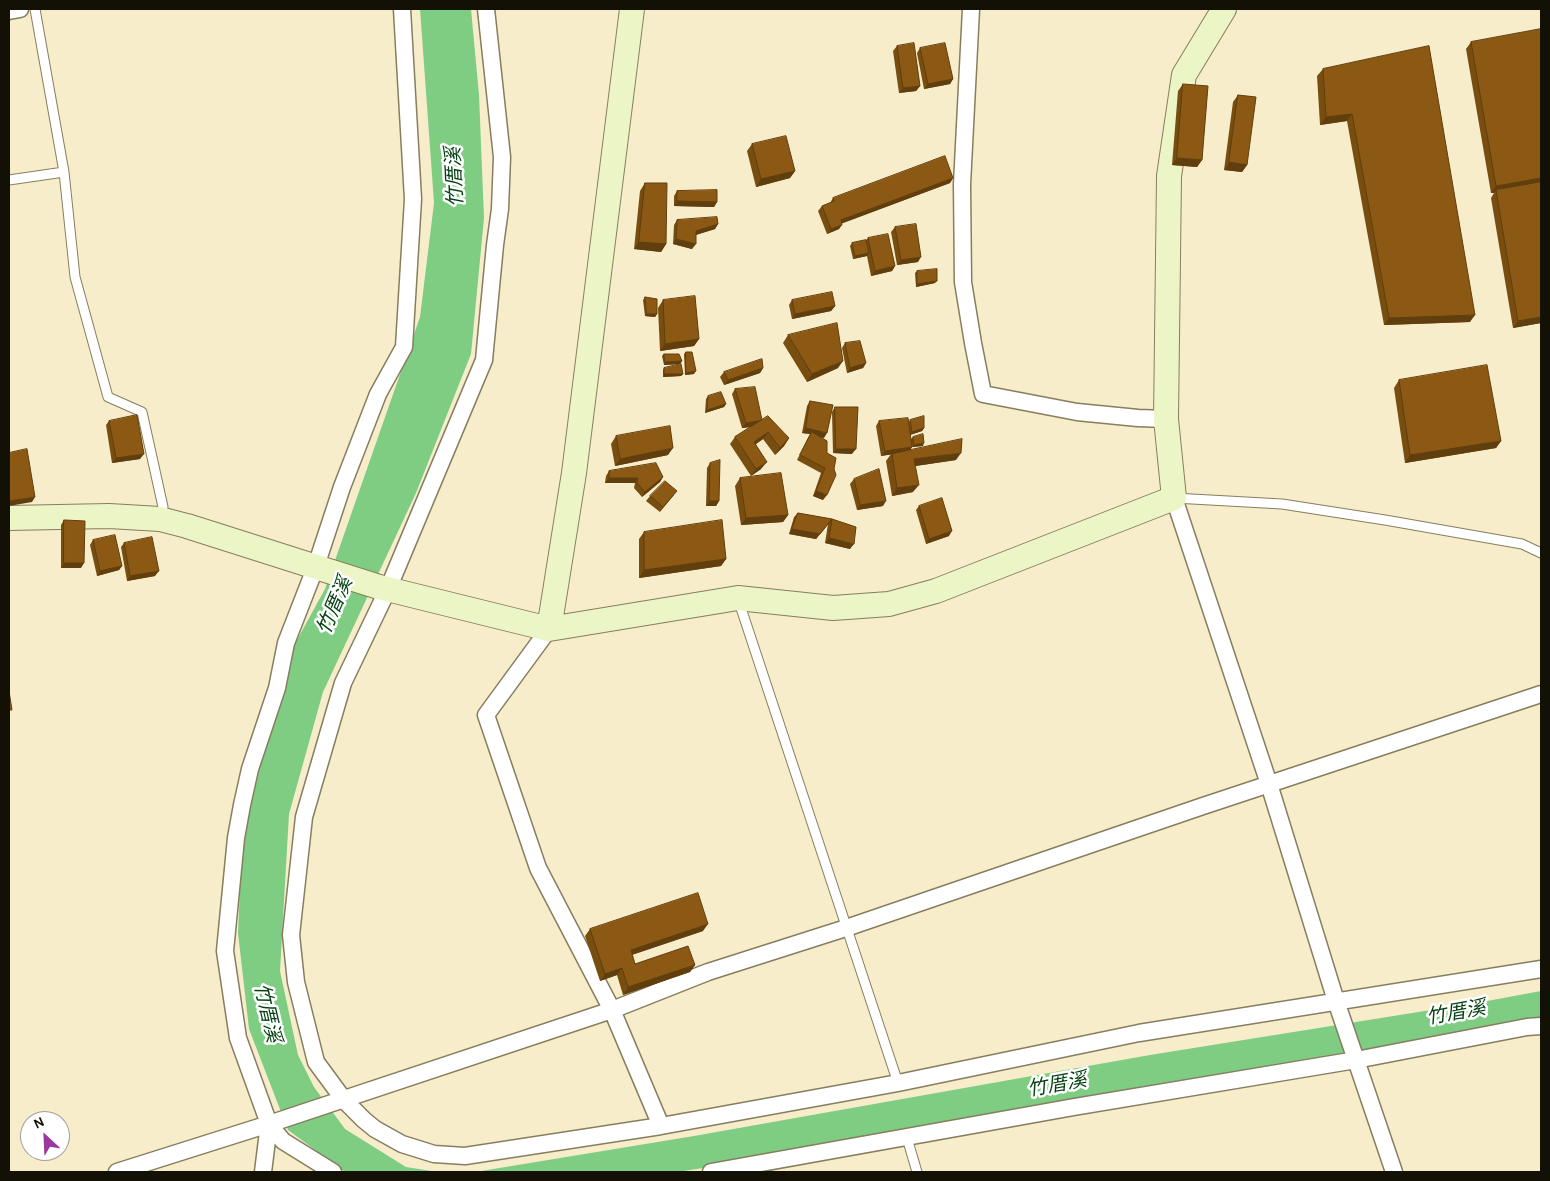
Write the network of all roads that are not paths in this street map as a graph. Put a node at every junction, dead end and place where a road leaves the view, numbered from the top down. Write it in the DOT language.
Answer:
graph roads {
  1 [pos="20,9"];
  2 [pos="35,9"];
  3 [pos="402,9"];
  4 [pos="486,9"];
  5 [pos="632,9"];
  6 [pos="971,9"];
  7 [pos="1224,9"];
  8 [pos="9,11"];
  9 [pos="64,172"];
  10 [pos="9,180"];
  11 [pos="1166,419"];
  12 [pos="1174,498"];
  13 [pos="9,518"];
  14 [pos="160,519"];
  15 [pos="1541,553"];
  16 [pos="316,566"];
  17 [pos="383,588"];
  18 [pos="738,598"];
  19 [pos="549,629"];
  20 [pos="1541,694"];
  21 [pos="1269,784"];
  22 [pos="846,928"];
  23 [pos="1541,969"];
  24 [pos="1336,1001"];
  25 [pos="612,1010"];
  26 [pos="1541,1026"];
  27 [pos="1356,1060"];
  28 [pos="898,1083"];
  29 [pos="344,1100"];
  30 [pos="269,1124"];
  31 [pos="661,1126"];
  32 [pos="907,1138"];
  33 [pos="117,1172"];
  34 [pos="263,1172"];
  35 [pos="333,1172"];
  36 [pos="711,1172"];
  37 [pos="918,1172"];
  38 [pos="1394,1172"];
  1 -- 8 [label="street"];
  2 -- 9 [label="lane"];
  3 -- 16 [label="street"];
  4 -- 17 [label="street"];
  5 -- 19 [label="street"];
  6 -- 11 [label="street"];
  7 -- 11 [label="street"];
  9 -- 10 [label="lane"];
  9 -- 14 [label="lane"];
  11 -- 12 [label="street"];
  12 -- 15 [label="lane"];
  12 -- 18 [label="street"];
  12 -- 21 [label="street"];
  13 -- 14 [label="street"];
  14 -- 16 [label="street"];
  16 -- 17 [label="street"];
  16 -- 30 [label="street"];
  17 -- 19 [label="street"];
  17 -- 29 [label="street"];
  18 -- 19 [label="street"];
  18 -- 22 [label="lane"];
  19 -- 25 [label="street"];
  20 -- 21 [label="street"];
  21 -- 22 [label="street"];
  21 -- 24 [label="street"];
  22 -- 25 [label="street"];
  22 -- 28 [label="lane"];
  23 -- 24 [label="street"];
  24 -- 27 [label="street"];
  24 -- 28 [label="street"];
  25 -- 29 [label="street"];
  25 -- 31 [label="street"];
  26 -- 27 [label="street"];
  27 -- 32 [label="street"];
  27 -- 38 [label="street"];
  28 -- 31 [label="street"];
  29 -- 30 [label="street"];
  29 -- 31 [label="street"];
  30 -- 33 [label="street"];
  30 -- 34 [label="street"];
  30 -- 35 [label="street"];
  32 -- 36 [label="street"];
  32 -- 37 [label="lane"];
}
